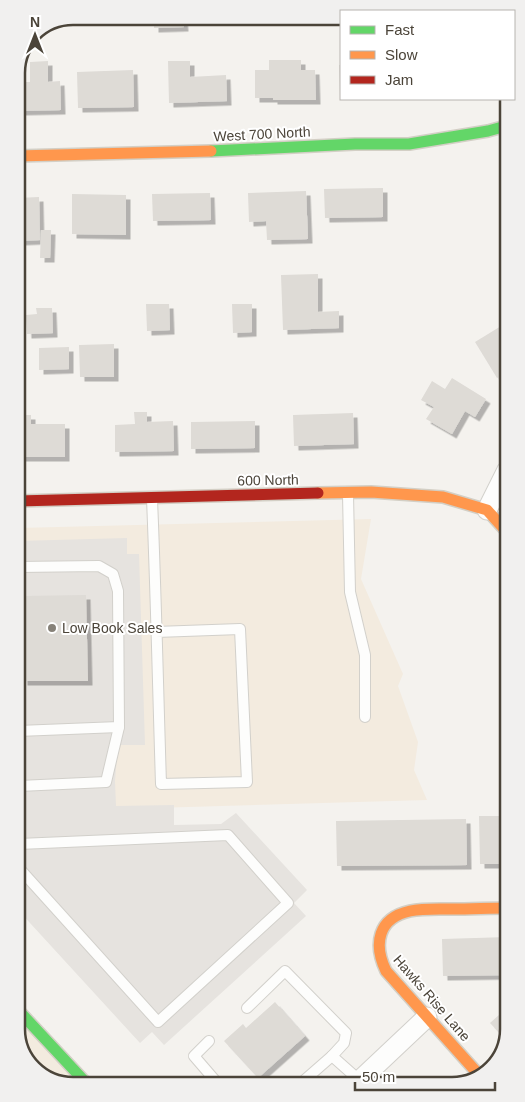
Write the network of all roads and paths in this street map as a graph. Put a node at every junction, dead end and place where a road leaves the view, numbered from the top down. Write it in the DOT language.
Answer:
graph roads {
  1 [pos="500,128"];
  2 [pos="25,156"];
  3 [pos="500,484"];
  4 [pos="348,493"];
  5 [pos="152,498"];
  6 [pos="25,501"];
  7 [pos="487,510"];
  8 [pos="500,524"];
  9 [pos="25,567"];
  10 [pos="156,632"];
  11 [pos="365,717"];
  12 [pos="119,727"];
  13 [pos="25,730"];
  14 [pos="25,786"];
  15 [pos="25,844"];
  16 [pos="25,875"];
  17 [pos="500,908"];
  18 [pos="247,1008"];
  19 [pos="25,1017"];
  20 [pos="427,1017"];
  21 [pos="209,1041"];
  22 [pos="332,1056"];
  23 [pos="475,1071"];
  24 [pos="80,1077"];
  25 [pos="214,1077"];
  26 [pos="308,1077"];
  27 [pos="352,1077"];
  28 [pos="362,1077"];
  1 -- 2 [label="street, West 700 North"];
  3 -- 7 [label="street"];
  4 -- 5 [label="street, 600 North"];
  4 -- 7 [label="street, 600 North"];
  4 -- 11 [label="lane"];
  5 -- 6 [label="street, 600 North"];
  5 -- 10 [label="lane"];
  7 -- 8 [label="street"];
  9 -- 12 [label="lane"];
  10 -- 10 [label="lane"];
  12 -- 13 [label="lane"];
  12 -- 14 [label="lane"];
  15 -- 16 [label="lane"];
  17 -- 20 [label="street, Hawks Rise Lane"];
  18 -- 22 [label="lane"];
  19 -- 24 [label="street"];
  20 -- 23 [label="street, Hawks Rise Lane"];
  20 -- 28 [label="street"];
  21 -- 25 [label="lane"];
  22 -- 26 [label="lane"];
  22 -- 27 [label="lane"];
}
